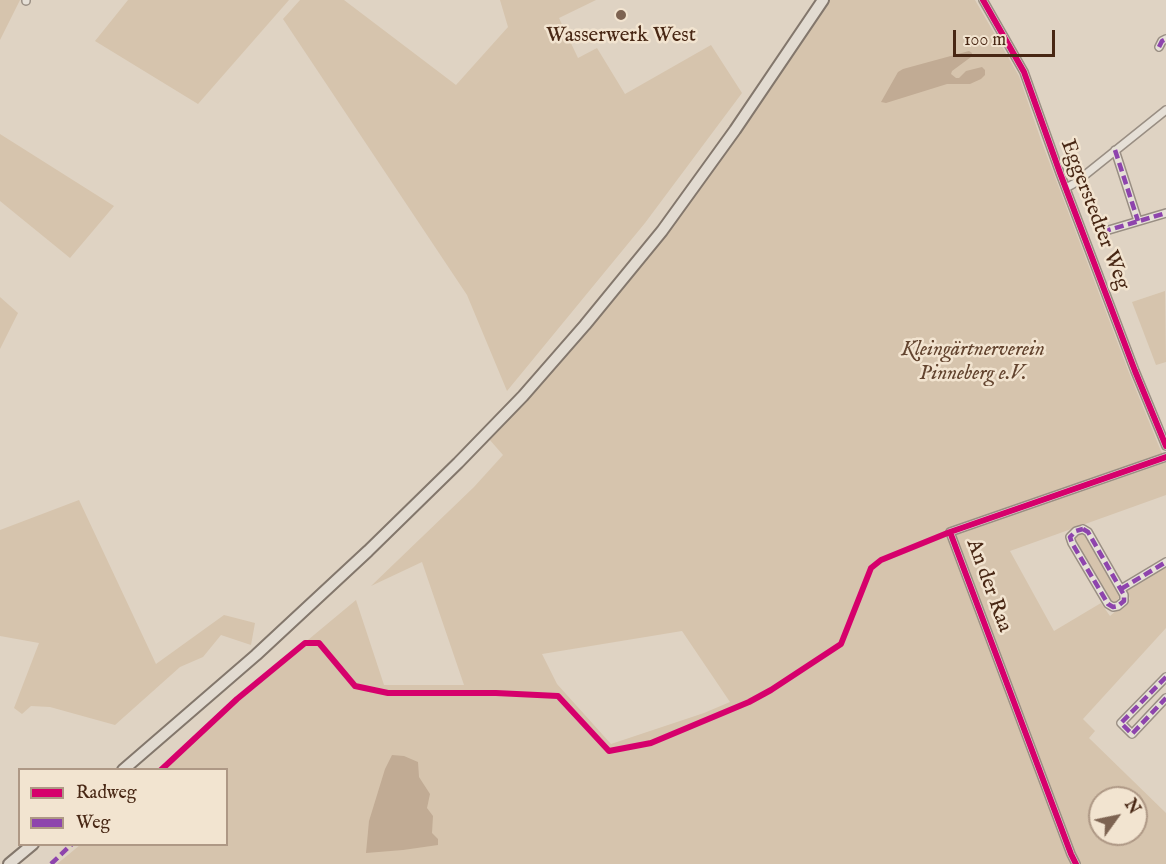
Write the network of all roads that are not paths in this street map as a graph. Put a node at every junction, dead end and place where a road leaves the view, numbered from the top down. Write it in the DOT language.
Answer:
graph roads {
  1 [pos="823,0"];
  2 [pos="983,0"];
  3 [pos="1166,39"];
  4 [pos="1159,47"];
  5 [pos="1166,110"];
  6 [pos="1115,150"];
  7 [pos="1066,188"];
  8 [pos="1166,213"];
  9 [pos="1138,221"];
  10 [pos="1102,232"];
  11 [pos="1166,446"];
  12 [pos="1166,457"];
  13 [pos="1166,562"];
  14 [pos="1121,588"];
  15 [pos="1166,677"];
  16 [pos="1166,698"];
  17 [pos="125,768"];
  18 [pos="31,846"];
  19 [pos="9,864"];
  20 [pos="1076,864"];
  1 -- 17 [label="main road"];
  2 -- 7 [label="street, Eggerstedter Weg"];
  3 -- 4 [label="street"];
  5 -- 6 [label="street"];
  6 -- 7 [label="street"];
  6 -- 9 [label="street"];
  7 -- 11 [label="street, Eggerstedter Weg"];
  8 -- 9 [label="street"];
  9 -- 10 [label="street"];
  12 -- 20 [label="street, An der Raa"];
  13 -- 14 [label="street"];
  14 -- 14 [label="street"];
  15 -- 16 [label="street"];
  18 -- 19 [label="main road"];
}
